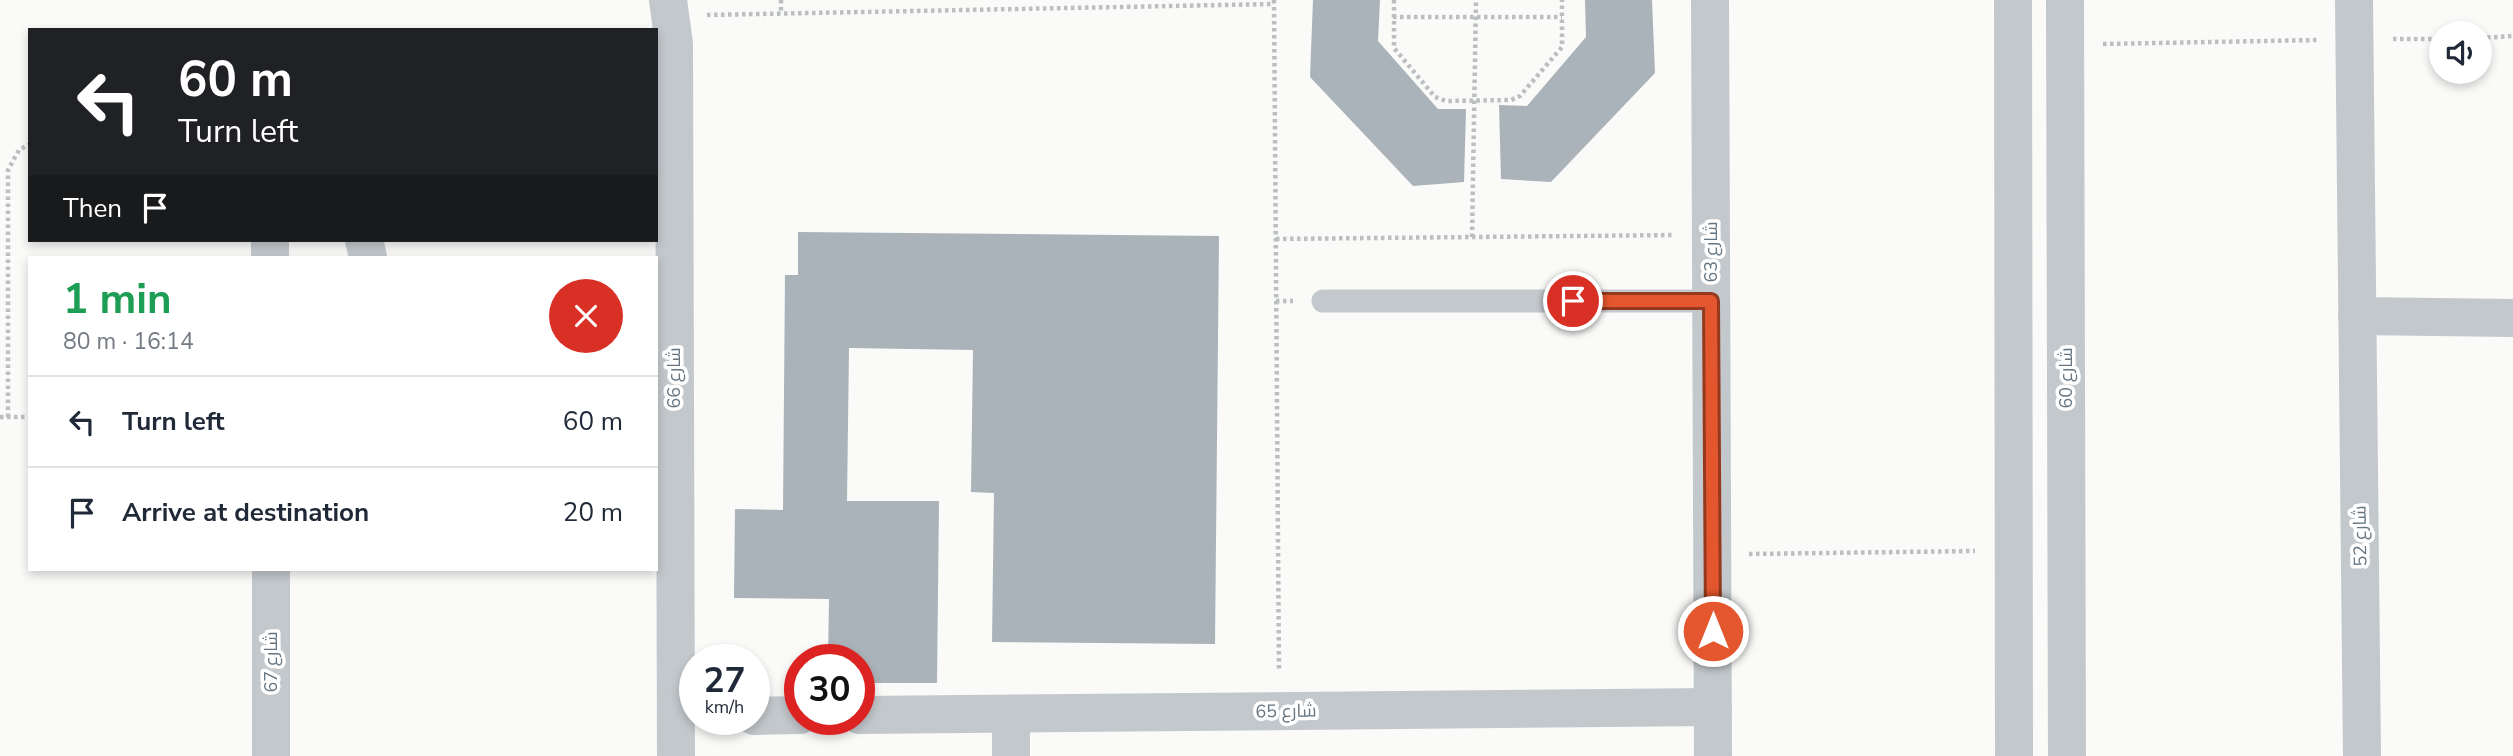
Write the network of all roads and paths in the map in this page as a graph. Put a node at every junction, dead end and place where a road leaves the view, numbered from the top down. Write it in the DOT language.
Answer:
graph roads {
  1 [pos="781,0"];
  2 [pos="1394,0"];
  3 [pos="1476,0"];
  4 [pos="1562,0"];
  5 [pos="1710,0"];
  6 [pos="2013,0"];
  7 [pos="2065,0"];
  8 [pos="2354,0"];
  9 [pos="1201,2"];
  10 [pos="1274,2"];
  11 [pos="670,8"];
  12 [pos="781,14"];
  13 [pos="1393,17"];
  14 [pos="1476,17"];
  15 [pos="1562,17"];
  16 [pos="2513,36"];
  17 [pos="2492,37"];
  18 [pos="2429,39"];
  19 [pos="2354,40"];
  20 [pos="2065,44"];
  21 [pos="1474,100"];
  22 [pos="28,145"];
  23 [pos="1711,235"];
  24 [pos="1472,237"];
  25 [pos="1276,239"];
  26 [pos="665,278"];
  27 [pos="1323,301"];
  28 [pos="1711,301"];
  29 [pos="2357,316"];
  30 [pos="2513,318"];
  31 [pos="0,417"];
  32 [pos="8,417"];
  33 [pos="28,417"];
  34 [pos="2014,551"];
  35 [pos="1713,554"];
  36 [pos="271,571"];
  37 [pos="682,644"];
  38 [pos="1713,707"];
  39 [pos="1280,711"];
  40 [pos="1011,714"];
  41 [pos="875,715"];
  42 [pos="681,735"];
  43 [pos="271,756"];
  44 [pos="676,756"];
  45 [pos="1011,756"];
  46 [pos="1713,756"];
  47 [pos="2014,756"];
  48 [pos="2067,756"];
  49 [pos="2362,756"];
  1 -- 12 [label="path"];
  2 -- 13 [label="path"];
  3 -- 14 [label="path"];
  4 -- 15 [label="path"];
  5 -- 23 [label="street, شارع 63"];
  6 -- 34 [label="street"];
  7 -- 20 [label="street, شارع 60"];
  8 -- 19 [label="street, شارع 52"];
  9 -- 10 [label="path"];
  9 -- 12 [label="path"];
  10 -- 25 [label="path"];
  11 -- 12 [label="path"];
  11 -- 26 [label="street, شارع 66"];
  13 -- 14 [label="path"];
  13 -- 21 [label="path"];
  14 -- 15 [label="path"];
  14 -- 21 [label="path"];
  15 -- 21 [label="path"];
  16 -- 17 [label="path"];
  18 -- 19 [label="path"];
  19 -- 20 [label="path"];
  19 -- 29 [label="street, شارع 52"];
  20 -- 48 [label="street, شارع 60"];
  21 -- 24 [label="path"];
  22 -- 32 [label="path"];
  23 -- 24 [label="path"];
  23 -- 28 [label="street, شارع 63"];
  24 -- 25 [label="path"];
  25 -- 39 [label="path"];
  26 -- 37 [label="street, شارع 66"];
  27 -- 28 [label="lane"];
  28 -- 35 [label="street, شارع 63"];
  29 -- 30 [label="street"];
  29 -- 49 [label="street, شارع 52"];
  31 -- 32 [label="path"];
  32 -- 33 [label="path"];
  34 -- 35 [label="path"];
  34 -- 47 [label="street"];
  35 -- 38 [label="street, شارع 63"];
  36 -- 43 [label="street, شارع 67"];
  38 -- 39 [label="street, شارع 65"];
  38 -- 46 [label="street, شارع 63"];
  39 -- 40 [label="street, شارع 65"];
  40 -- 41 [label="street, شارع 65"];
  40 -- 45 [label="street"];
  42 -- 44 [label="street, شارع 66"];
}
